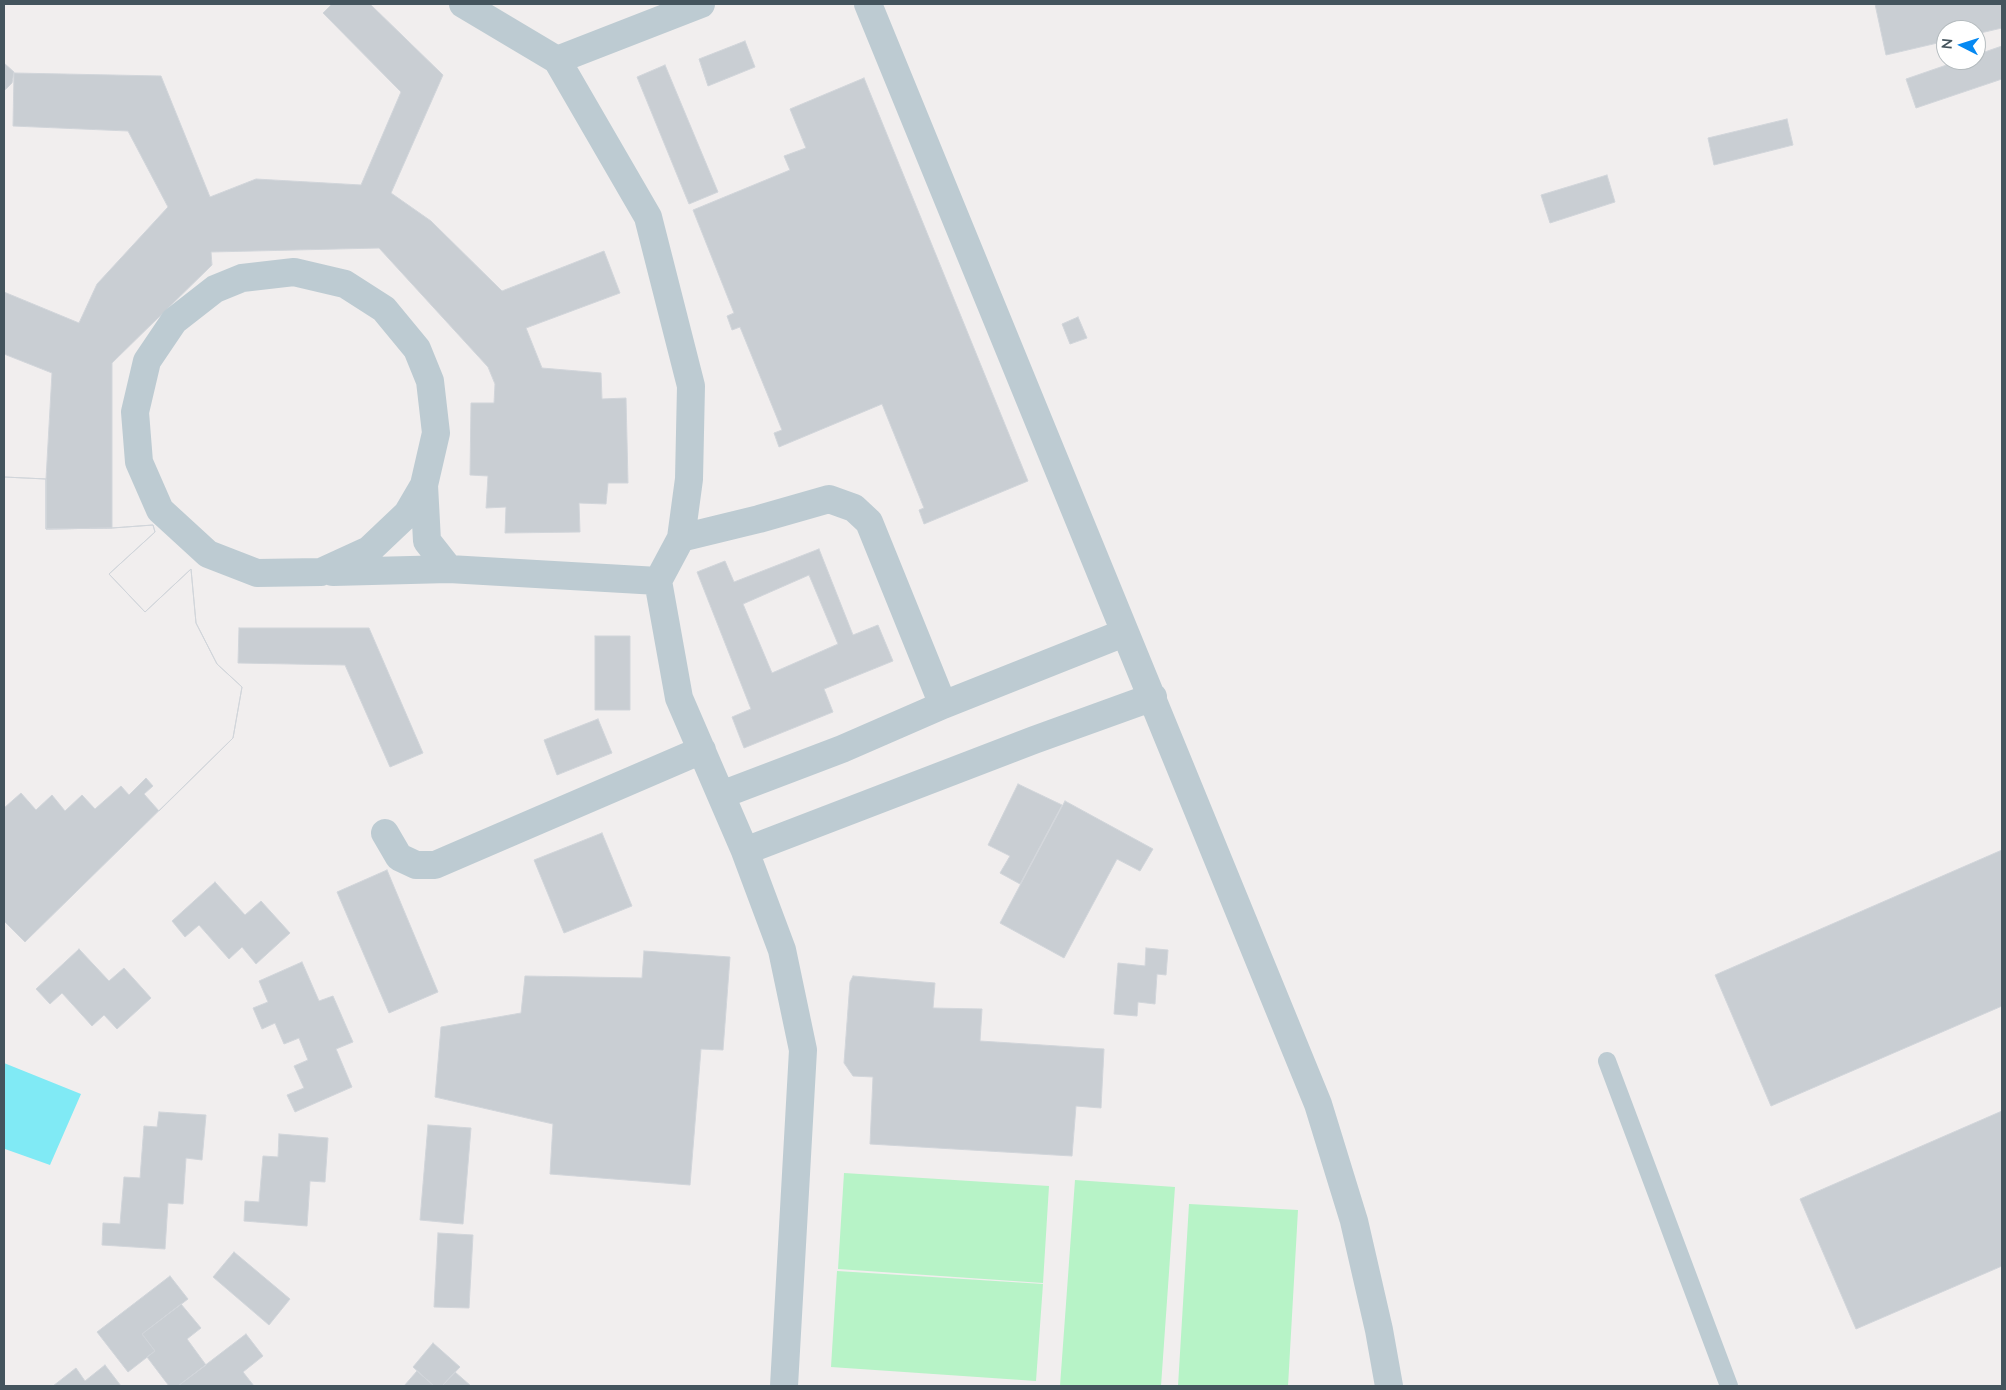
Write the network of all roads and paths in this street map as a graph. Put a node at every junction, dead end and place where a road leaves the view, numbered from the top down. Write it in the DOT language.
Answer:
graph roads {
  1 [pos="463,4"];
  2 [pos="701,4"];
  3 [pos="868,4"];
  4 [pos="558,60"];
  5 [pos="424,485"];
  6 [pos="681,538"];
  7 [pos="449,569"];
  8 [pos="320,572"];
  9 [pos="658,581"];
  10 [pos="1124,633"];
  11 [pos="1152,697"];
  12 [pos="943,705"];
  13 [pos="702,750"];
  14 [pos="722,796"];
  15 [pos="386,833"];
  16 [pos="745,851"];
  17 [pos="1607,1061"];
  18 [pos="784,1386"];
  19 [pos="1388,1386"];
  20 [pos="1729,1386"];
  1 -- 4 [label="street"];
  2 -- 4 [label="street"];
  3 -- 10 [label="street"];
  4 -- 6 [label="street"];
  5 -- 7 [label="street"];
  5 -- 8 [label="street"];
  5 -- 8 [label="street"];
  6 -- 9 [label="street"];
  6 -- 12 [label="street"];
  7 -- 8 [label="street"];
  7 -- 9 [label="street"];
  9 -- 13 [label="street"];
  10 -- 11 [label="street"];
  10 -- 12 [label="street"];
  11 -- 16 [label="street"];
  11 -- 19 [label="street"];
  12 -- 14 [label="street"];
  13 -- 14 [label="street"];
  13 -- 15 [label="street"];
  14 -- 16 [label="street"];
  16 -- 18 [label="street"];
  17 -- 20 [label="lane"];
}
